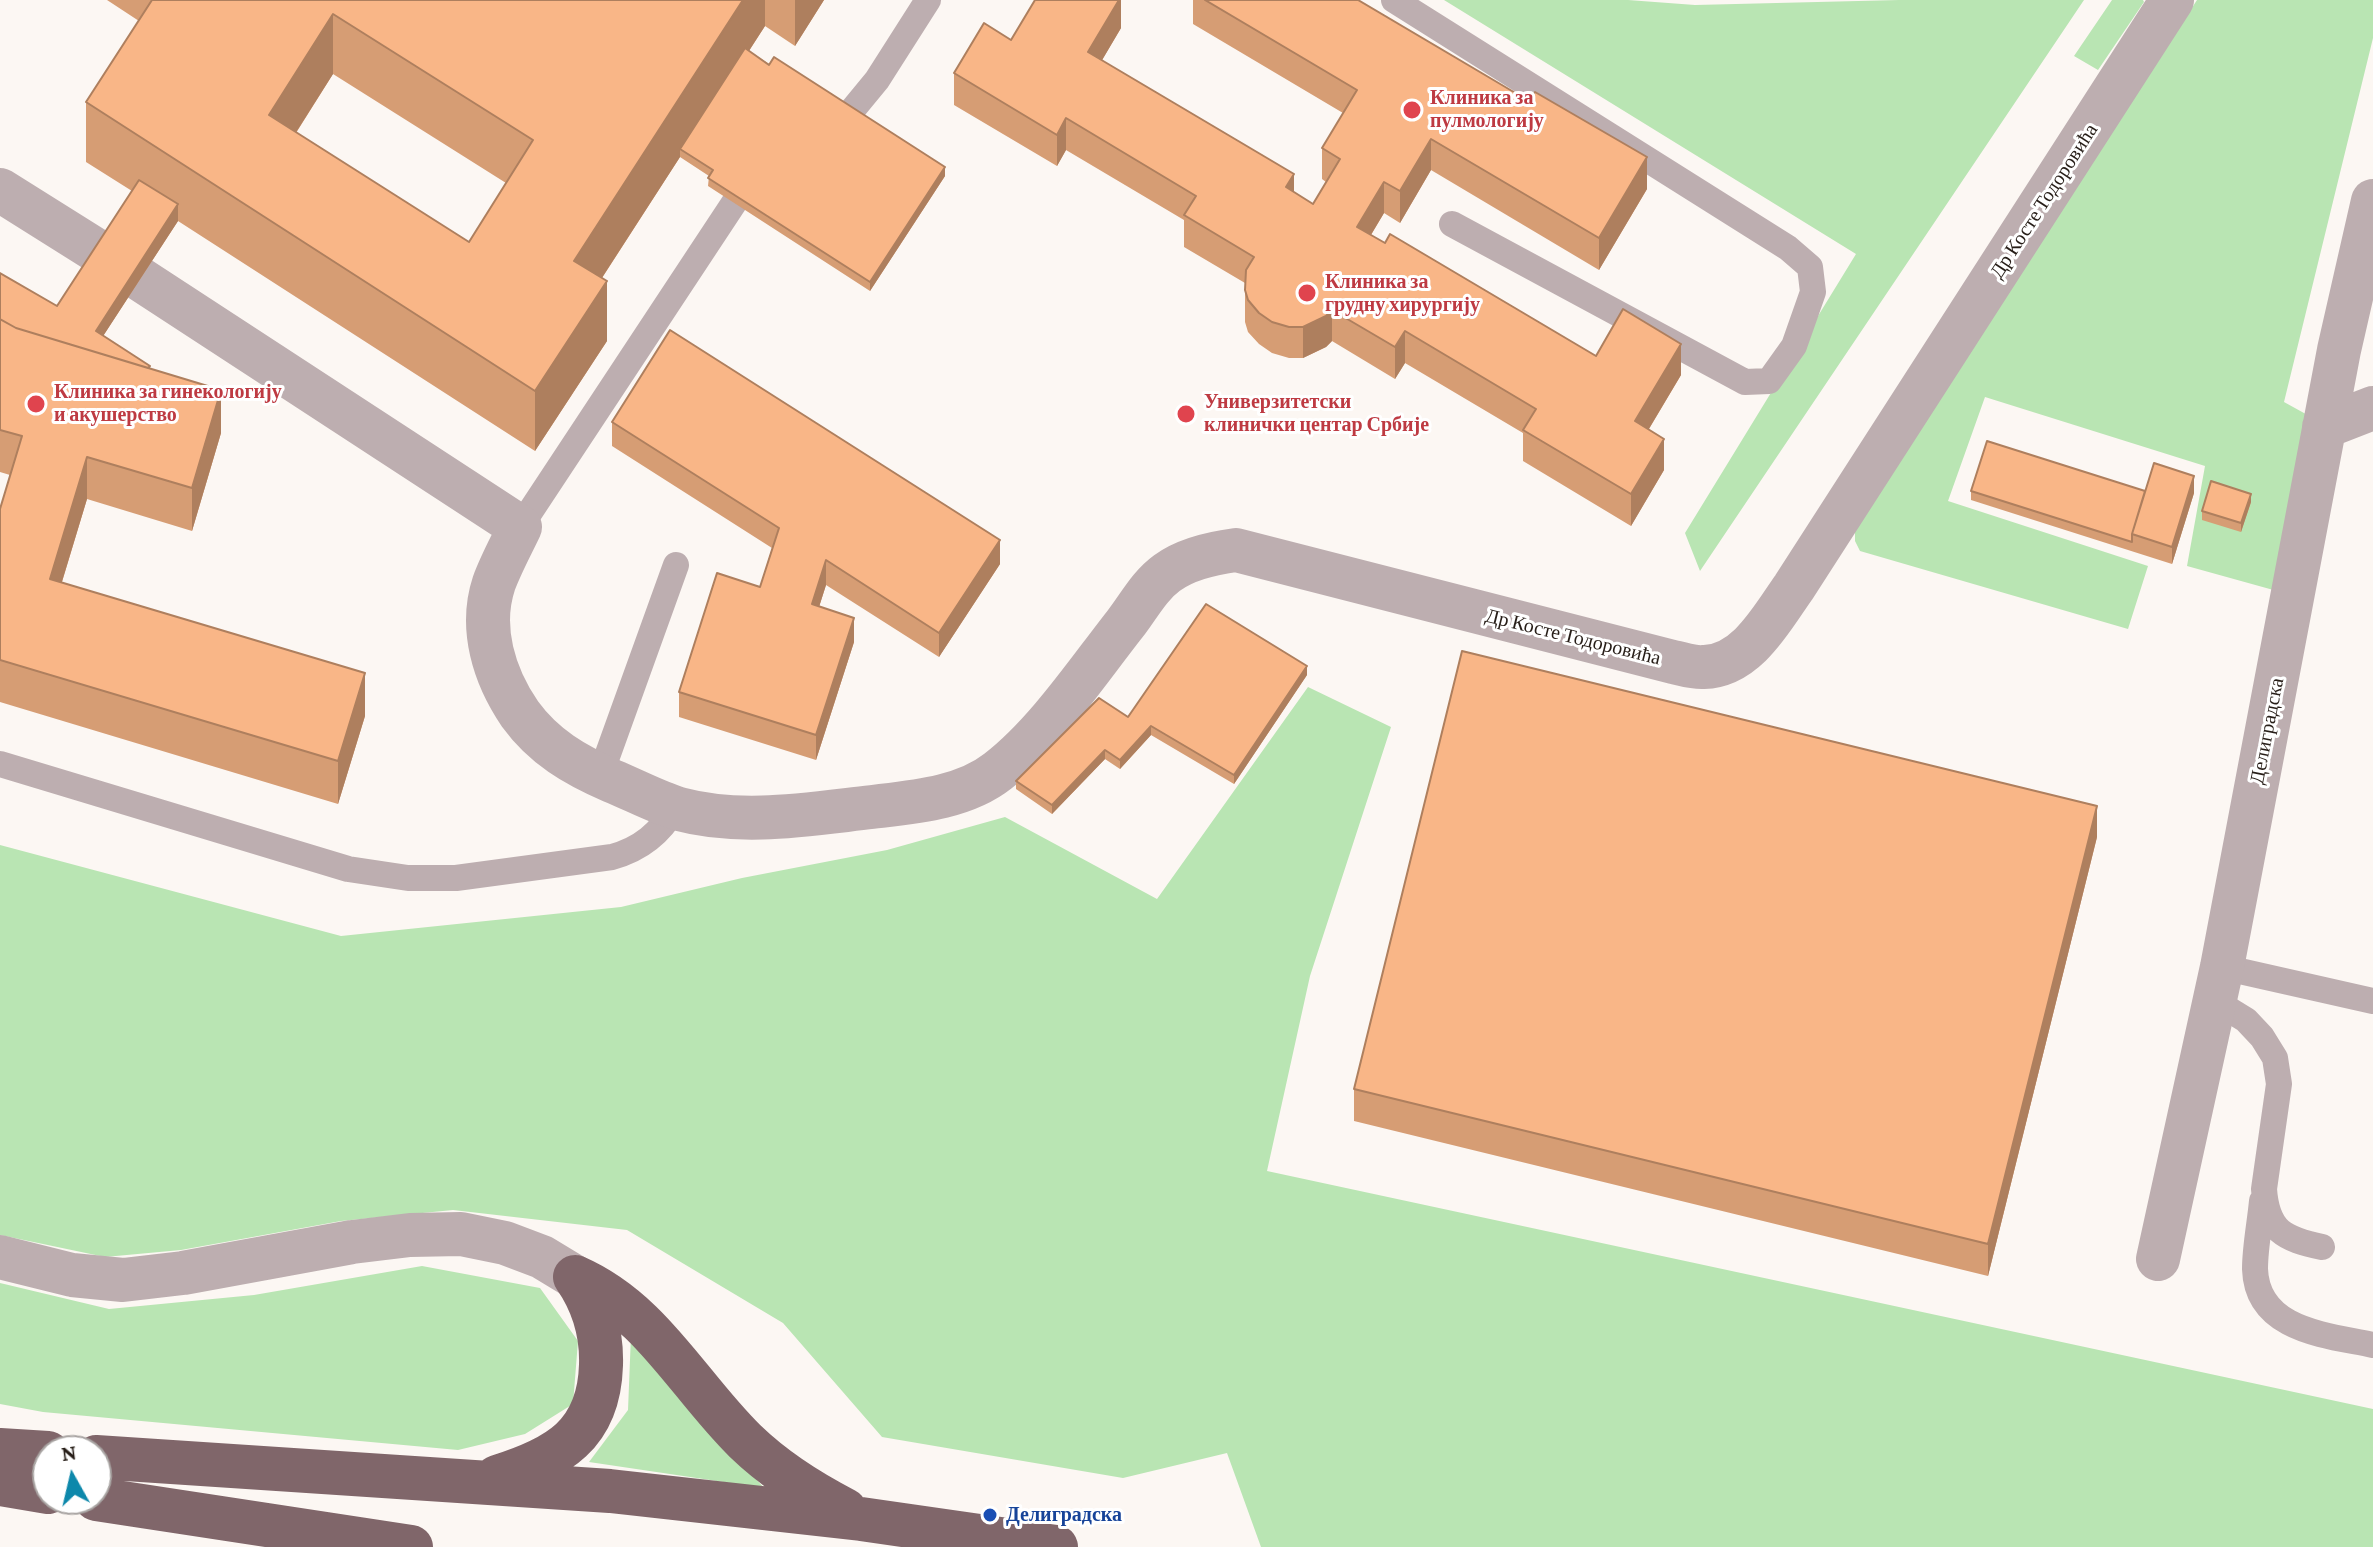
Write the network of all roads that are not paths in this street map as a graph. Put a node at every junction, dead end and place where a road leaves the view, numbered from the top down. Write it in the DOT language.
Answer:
graph roads {
  1 [pos="928,0"];
  2 [pos="1394,0"];
  3 [pos="2172,0"];
  4 [pos="849,114"];
  5 [pos="0,190"];
  6 [pos="2373,201"];
  7 [pos="734,203"];
  8 [pos="1452,224"];
  9 [pos="102,254"];
  10 [pos="140,279"];
  11 [pos="2373,408"];
  12 [pos="2324,427"];
  13 [pos="520,527"];
  14 [pos="676,565"];
  15 [pos="0,764"];
  16 [pos="600,776"];
  17 [pos="675,808"];
  18 [pos="2218,984"];
  19 [pos="2373,1001"];
  20 [pos="2264,1189"];
  21 [pos="2322,1247"];
  22 [pos="0,1257"];
  23 [pos="2158,1259"];
  24 [pos="575,1277"];
  25 [pos="2373,1345"];
  26 [pos="0,1450"];
  27 [pos="32,1452"];
  28 [pos="112,1458"];
  29 [pos="484,1481"];
  30 [pos="0,1484"];
  31 [pos="32,1489"];
  32 [pos="112,1501"];
  33 [pos="861,1519"];
  34 [pos="411,1547"];
  35 [pos="1056,1547"];
  1 -- 4 [label="lane"];
  2 -- 8 [label="lane"];
  3 -- 17 [label="street, Др Косте Тодоровића"];
  5 -- 9 [label="street"];
  6 -- 12 [label="street, Делиградска"];
  7 -- 13 [label="lane"];
  10 -- 13 [label="street"];
  11 -- 12 [label="street"];
  12 -- 18 [label="street, Делиградска"];
  13 -- 16 [label="street, Др Косте Тодоровића"];
  14 -- 16 [label="lane"];
  15 -- 17 [label="lane"];
  16 -- 17 [label="street, Др Косте Тодоровића"];
  18 -- 19 [label="lane"];
  18 -- 20 [label="lane"];
  18 -- 23 [label="street, Делиградска"];
  20 -- 21 [label="lane"];
  20 -- 25 [label="lane"];
  22 -- 24 [label="street"];
  24 -- 29 [label="highway"];
  24 -- 33 [label="highway"];
  26 -- 27 [label="highway"];
  28 -- 29 [label="highway"];
  29 -- 33 [label="highway"];
  30 -- 31 [label="highway"];
  32 -- 34 [label="highway"];
  33 -- 35 [label="highway"];
}
